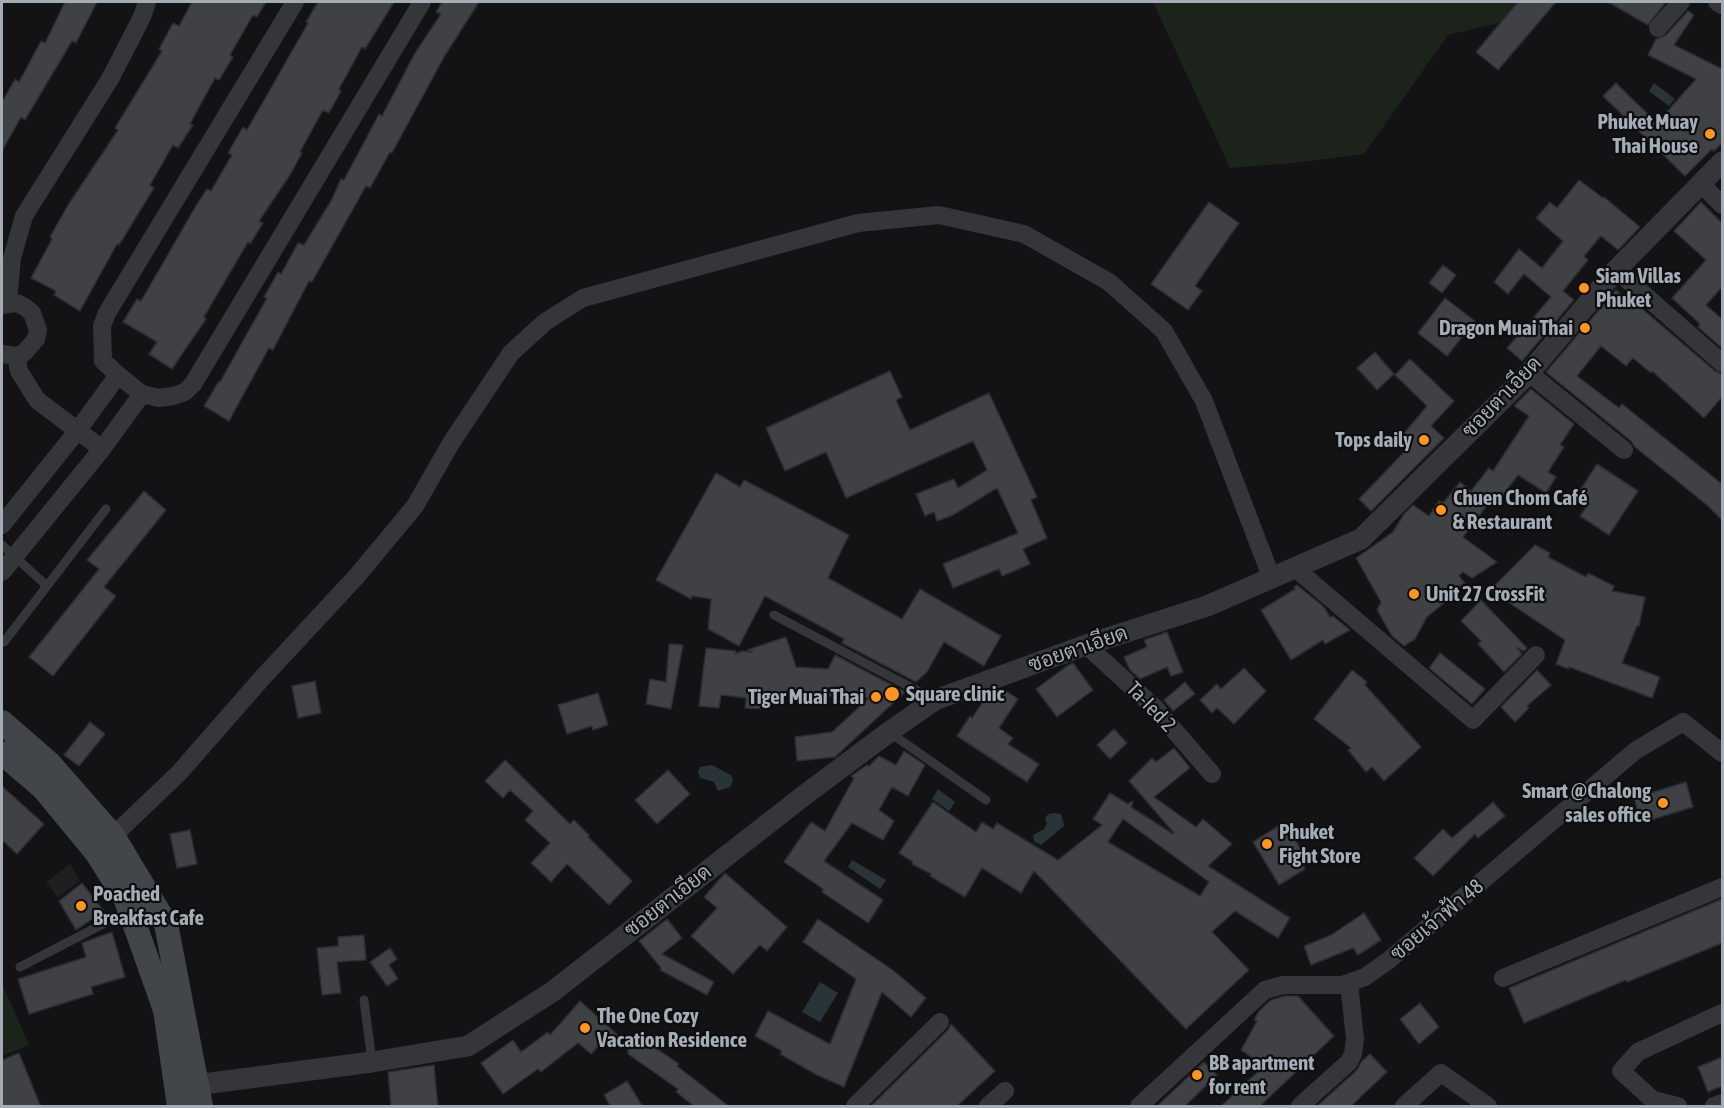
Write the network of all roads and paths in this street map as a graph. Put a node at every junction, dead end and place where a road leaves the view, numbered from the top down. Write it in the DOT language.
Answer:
graph roads {
  1 [pos="147,2"];
  2 [pos="295,2"];
  3 [pos="422,2"];
  4 [pos="1681,2"];
  5 [pos="1717,2"];
  6 [pos="1722,5"];
  7 [pos="1658,28"];
  8 [pos="1722,162"];
  9 [pos="1701,184"];
  10 [pos="1722,205"];
  11 [pos="1616,270"];
  12 [pos="5,304"];
  13 [pos="9,355"];
  14 [pos="1722,363"];
  15 [pos="1529,373"];
  16 [pos="118,375"];
  17 [pos="142,394"];
  18 [pos="78,430"];
  19 [pos="102,449"];
  20 [pos="1624,450"];
  21 [pos="106,509"];
  22 [pos="2,525"];
  23 [pos="8,551"];
  24 [pos="1295,568"];
  25 [pos="2,572"];
  26 [pos="1272,579"];
  27 [pos="46,586"];
  28 [pos="774,615"];
  29 [pos="4,642"];
  30 [pos="1086,645"];
  31 [pos="1536,655"];
  32 [pos="935,700"];
  33 [pos="2,722"];
  34 [pos="889,732"];
  35 [pos="2,753"];
  36 [pos="1722,753"];
  37 [pos="1212,774"];
  38 [pos="987,800"];
  39 [pos="113,836"];
  40 [pos="1722,887"];
  41 [pos="130,910"];
  42 [pos="20,967"];
  43 [pos="1503,978"];
  44 [pos="1349,983"];
  45 [pos="364,1000"];
  46 [pos="1722,1013"];
  47 [pos="940,1022"];
  48 [pos="372,1062"];
  49 [pos="1005,1091"];
  50 [pos="189,1096"];
  51 [pos="1722,1103"];
  52 [pos="855,1107"];
  53 [pos="988,1107"];
  54 [pos="1139,1107"];
  55 [pos="1300,1107"];
  56 [pos="1404,1107"];
  57 [pos="1488,1107"];
  58 [pos="1678,1107"];
  59 [pos="1714,1107"];
  1 -- 12 [label="street"];
  2 -- 16 [label="street"];
  3 -- 17 [label="street"];
  4 -- 7 [label="street"];
  5 -- 6 [label="street"];
  8 -- 9 [label="street, ซอยตาเอียด"];
  9 -- 10 [label="street"];
  9 -- 11 [label="street, ซอยตาเอียด"];
  11 -- 14 [label="street"];
  11 -- 15 [label="street, ซอยตาเอียด"];
  12 -- 13 [label="street"];
  13 -- 18 [label="street"];
  15 -- 20 [label="street"];
  15 -- 24 [label="street, ซอยตาเอียด"];
  16 -- 17 [label="street"];
  16 -- 18 [label="street"];
  17 -- 19 [label="street"];
  18 -- 19 [label="street"];
  18 -- 22 [label="street"];
  19 -- 23 [label="street"];
  21 -- 27 [label="lane"];
  23 -- 25 [label="street"];
  23 -- 27 [label="lane"];
  24 -- 26 [label="street, ซอยตาเอียด"];
  24 -- 31 [label="street"];
  26 -- 30 [label="street, ซอยตาเอียด"];
  26 -- 39 [label="street"];
  27 -- 29 [label="lane"];
  28 -- 32 [label="lane"];
  30 -- 32 [label="street, ซอยตาเอียด"];
  30 -- 37 [label="street, Ta-Ied 2"];
  32 -- 34 [label="street, ซอยตาเอียด"];
  33 -- 39 [label="main road"];
  34 -- 38 [label="lane"];
  34 -- 48 [label="street, ซอยตาเอียด"];
  35 -- 41 [label="main road"];
  36 -- 44 [label="street, ซอยเจ้าฟ้า 48"];
  39 -- 50 [label="main road"];
  40 -- 43 [label="street"];
  41 -- 42 [label="lane"];
  41 -- 50 [label="main road"];
  44 -- 54 [label="street, ซอยเจ้าฟ้า 48"];
  44 -- 55 [label="street"];
  45 -- 48 [label="lane"];
  46 -- 58 [label="street"];
  47 -- 52 [label="street"];
  48 -- 50 [label="street, ซอยตาเอียด"];
  49 -- 53 [label="street"];
  51 -- 59 [label="street"];
  56 -- 57 [label="street"];
}
